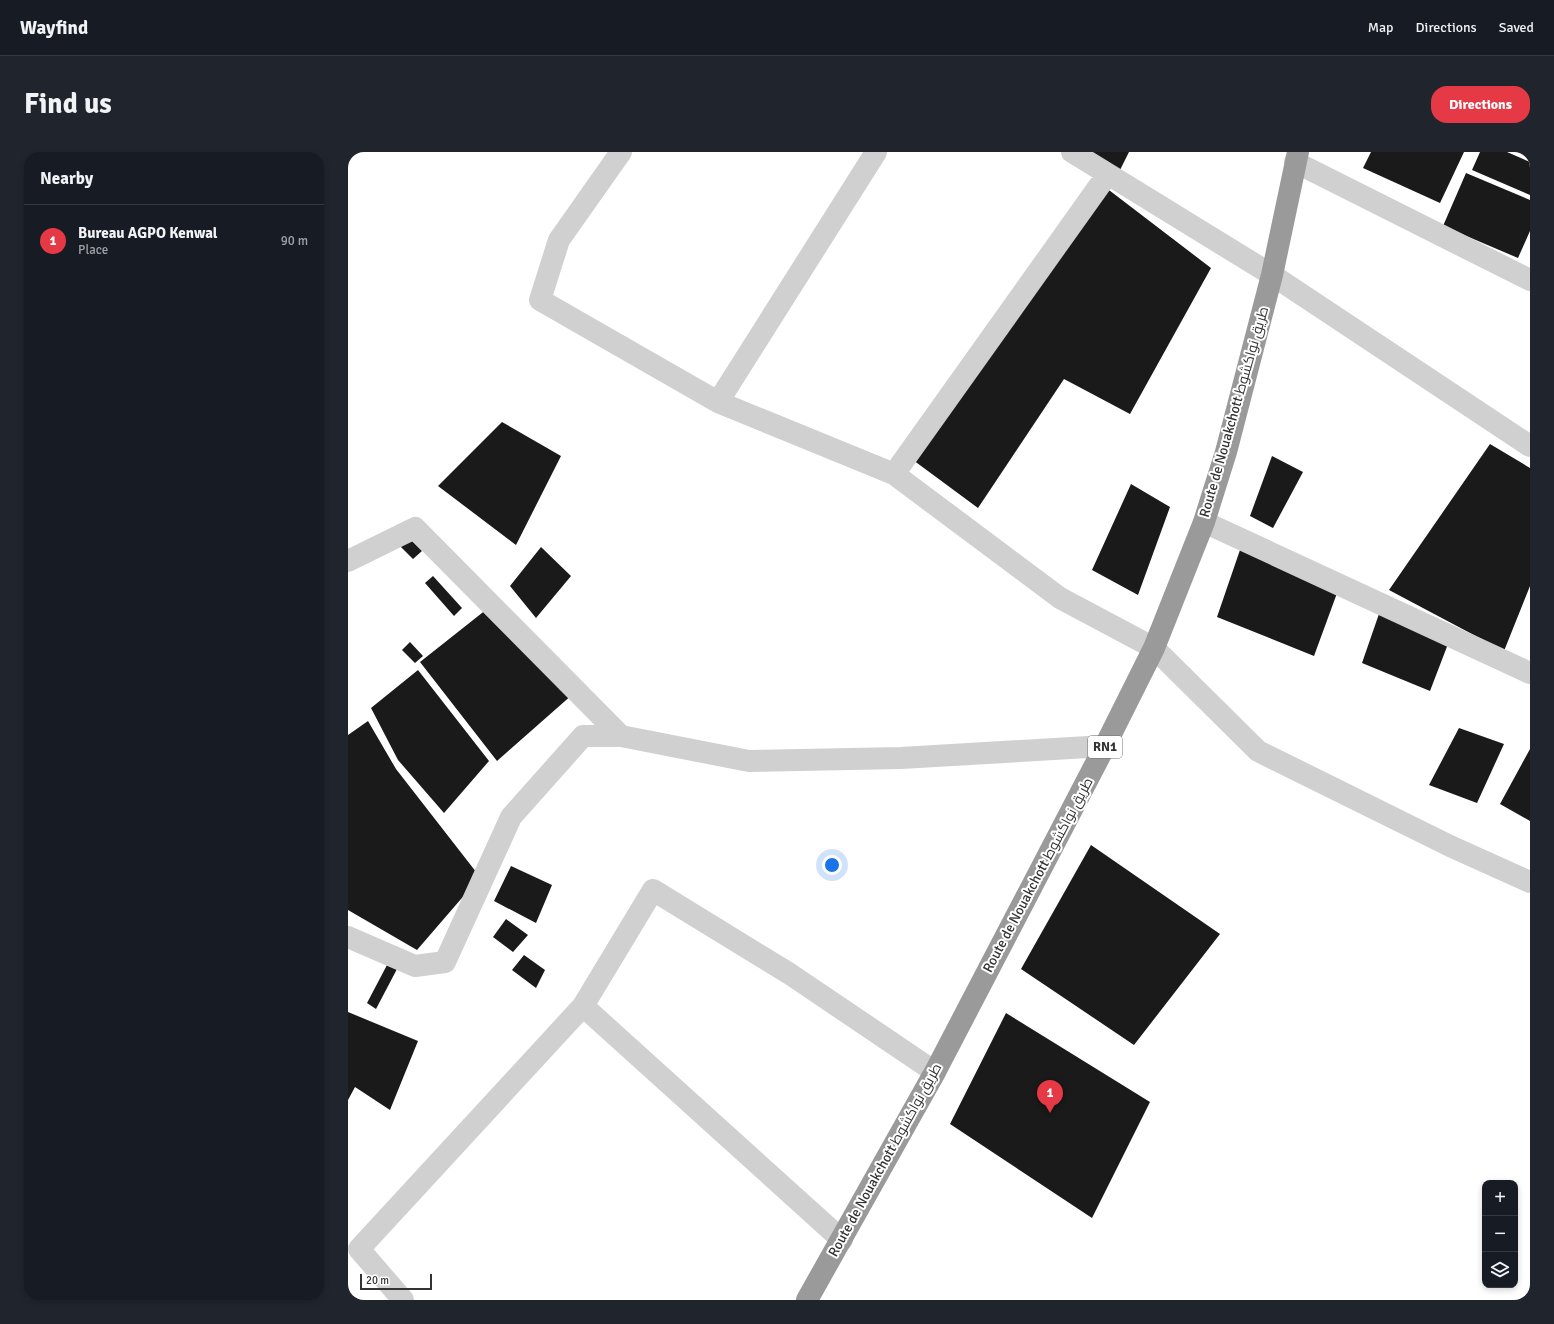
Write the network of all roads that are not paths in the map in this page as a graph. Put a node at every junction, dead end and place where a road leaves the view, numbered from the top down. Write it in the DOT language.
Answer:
graph roads {
  1 [pos="621,152"];
  2 [pos="876,152"];
  3 [pos="1072,152"];
  4 [pos="1297,157"];
  5 [pos="1107,175"];
  6 [pos="1272,275"];
  7 [pos="1530,280"];
  8 [pos="718,402"];
  9 [pos="1530,446"];
  10 [pos="894,474"];
  11 [pos="1204,522"];
  12 [pos="348,561"];
  13 [pos="1154,648"];
  14 [pos="1530,673"];
  15 [pos="621,736"];
  16 [pos="1105,746"];
  17 [pos="1530,882"];
  18 [pos="348,937"];
  19 [pos="583,1006"];
  20 [pos="935,1072"];
  21 [pos="842,1240"];
  22 [pos="354,1244"];
  23 [pos="403,1300"];
  24 [pos="807,1300"];
  1 -- 8 [label="street"];
  2 -- 8 [label="street"];
  3 -- 5 [label="street"];
  4 -- 6 [label="highway, Route de Nouakchott طريق نواكشوط / RN1"];
  4 -- 7 [label="street"];
  5 -- 6 [label="street"];
  5 -- 10 [label="street"];
  6 -- 9 [label="street"];
  6 -- 11 [label="highway, Route de Nouakchott طريق نواكشوط / RN1"];
  8 -- 10 [label="street"];
  10 -- 13 [label="street"];
  11 -- 13 [label="highway, Route de Nouakchott طريق نواكشوط / RN1"];
  11 -- 14 [label="street"];
  12 -- 15 [label="street"];
  13 -- 16 [label="highway, Route de Nouakchott طريق نواكشوط / RN1"];
  13 -- 17 [label="street"];
  15 -- 16 [label="street"];
  15 -- 18 [label="street"];
  16 -- 20 [label="highway, Route de Nouakchott طريق نواكشوط / RN1"];
  19 -- 20 [label="street"];
  19 -- 21 [label="street"];
  19 -- 22 [label="street"];
  20 -- 21 [label="highway, Route de Nouakchott طريق نواكشوط / RN1"];
  21 -- 24 [label="highway, Route de Nouakchott طريق نواكشوط / RN1"];
  22 -- 23 [label="street"];
}
